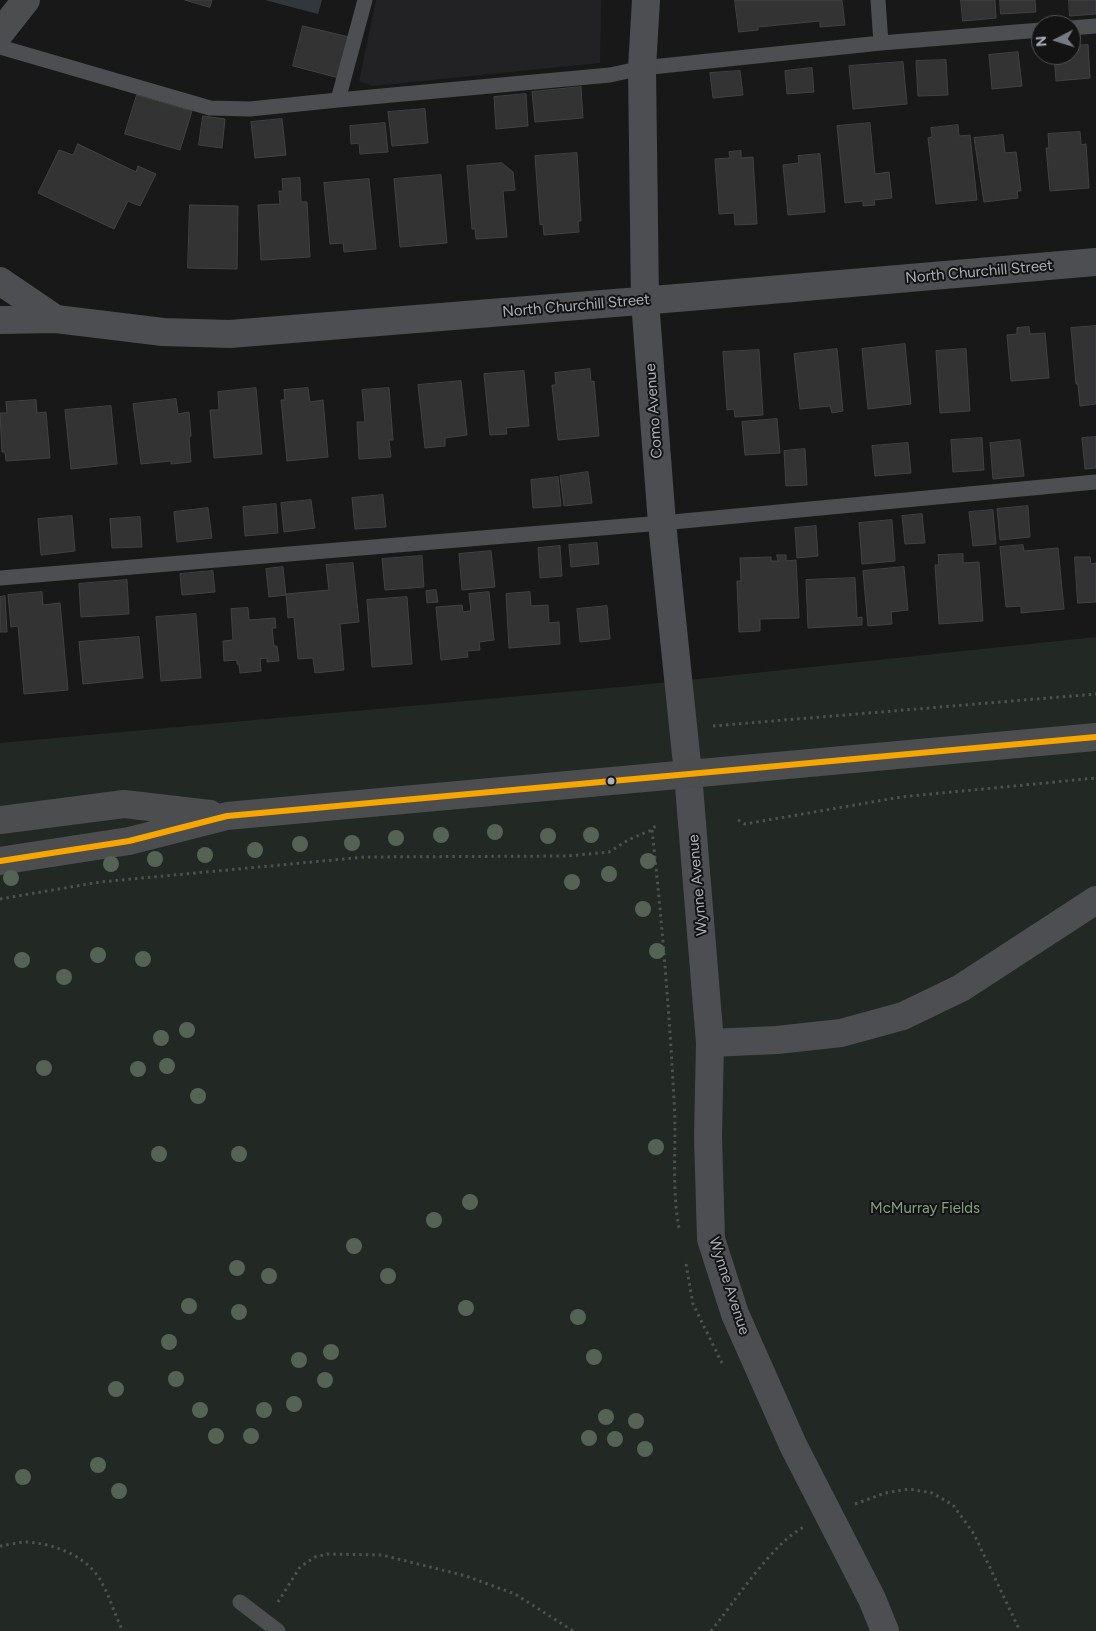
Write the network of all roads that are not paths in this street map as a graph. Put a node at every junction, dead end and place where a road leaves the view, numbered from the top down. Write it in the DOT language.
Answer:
graph roads {
  1 [pos="26,0"];
  2 [pos="366,0"];
  3 [pos="646,0"];
  4 [pos="878,0"];
  5 [pos="1096,26"];
  6 [pos="1081,27"];
  7 [pos="1031,31"];
  8 [pos="0,33"];
  9 [pos="881,43"];
  10 [pos="0,47"];
  11 [pos="642,68"];
  12 [pos="338,100"];
  13 [pos="1096,262"];
  14 [pos="0,281"];
  15 [pos="646,301"];
  16 [pos="56,319"];
  17 [pos="0,320"];
  18 [pos="1096,482"];
  19 [pos="662,522"];
  20 [pos="0,578"];
  21 [pos="1096,737"];
  22 [pos="688,774"];
  23 [pos="227,816"];
  24 [pos="0,820"];
  25 [pos="692,821"];
  26 [pos="0,861"];
  27 [pos="1096,900"];
  28 [pos="710,1044"];
  29 [pos="240,1602"];
  30 [pos="272,1626"];
  31 [pos="886,1631"];
  1 -- 8 [label="main road"];
  2 -- 12 [label="lane"];
  3 -- 11 [label="street, Como Avenue"];
  4 -- 9 [label="lane"];
  5 -- 6 [label="lane"];
  7 -- 9 [label="lane"];
  9 -- 11 [label="lane"];
  10 -- 12 [label="lane"];
  11 -- 12 [label="lane"];
  11 -- 15 [label="street, Como Avenue"];
  13 -- 15 [label="street, North Churchill Street"];
  14 -- 16 [label="street, North Churchill Street"];
  15 -- 16 [label="street, North Churchill Street"];
  15 -- 19 [label="street, Como Avenue"];
  16 -- 17 [label="street, North Churchill Street"];
  18 -- 19 [label="lane"];
  19 -- 20 [label="lane"];
  19 -- 22 [label="street, Como Avenue"];
  21 -- 22 [label="main road"];
  22 -- 23 [label="main road"];
  22 -- 25 [label="street, Como Avenue"];
  23 -- 24 [label="main road"];
  23 -- 26 [label="main road"];
  25 -- 28 [label="street, Wynne Avenue"];
  27 -- 28 [label="street"];
  28 -- 31 [label="street, Wynne Avenue"];
  29 -- 30 [label="lane"];
}
